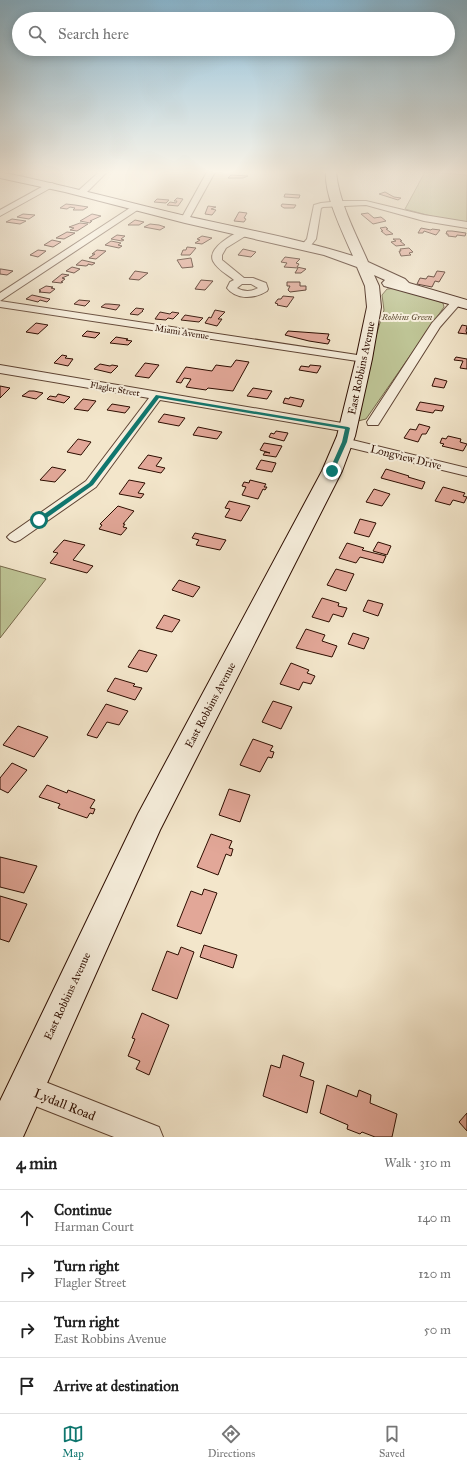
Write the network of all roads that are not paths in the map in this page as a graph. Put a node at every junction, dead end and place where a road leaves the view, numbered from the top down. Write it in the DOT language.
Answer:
graph roads {
  1 [pos="109,225"];
  2 [pos="211,225"];
  3 [pos="314,225"];
  4 [pos="347,225"];
  5 [pos="244,233"];
  6 [pos="305,247"];
  7 [pos="365,269"];
  8 [pos="241,282"];
  9 [pos="0,298"];
  10 [pos="0,304"];
  11 [pos="461,304"];
  12 [pos="364,359"];
  13 [pos="0,369"];
  14 [pos="380,389"];
  15 [pos="393,392"];
  16 [pos="158,396"];
  17 [pos="373,422"];
  18 [pos="346,435"];
  19 [pos="467,472"];
  20 [pos="15,537"];
  21 [pos="25,1088"];
  22 [pos="3,1137"];
  23 [pos="149,1137"];
  1 -- 9 [label="street"];
  2 -- 5 [label="main road"];
  3 -- 6 [label="street"];
  4 -- 7 [label="main road, East Robbins Avenue"];
  5 -- 6 [label="main road"];
  5 -- 8 [label="street"];
  6 -- 7 [label="main road"];
  7 -- 11 [label="main road"];
  7 -- 12 [label="main road, East Robbins Avenue"];
  10 -- 12 [label="street, Miami Avenue"];
  11 -- 15 [label="street, East Robbins Avenue"];
  12 -- 18 [label="main road, East Robbins Avenue"];
  13 -- 16 [label="street, Flagler Street"];
  14 -- 15 [label="street, East Robbins Avenue"];
  15 -- 17 [label="street, East Robbins Avenue"];
  16 -- 18 [label="street, Flagler Street"];
  16 -- 20 [label="street"];
  18 -- 19 [label="street, Longview Drive"];
  18 -- 21 [label="main road, East Robbins Avenue"];
  21 -- 22 [label="main road, East Robbins Avenue"];
  21 -- 23 [label="street, Lydall Road"];
}
